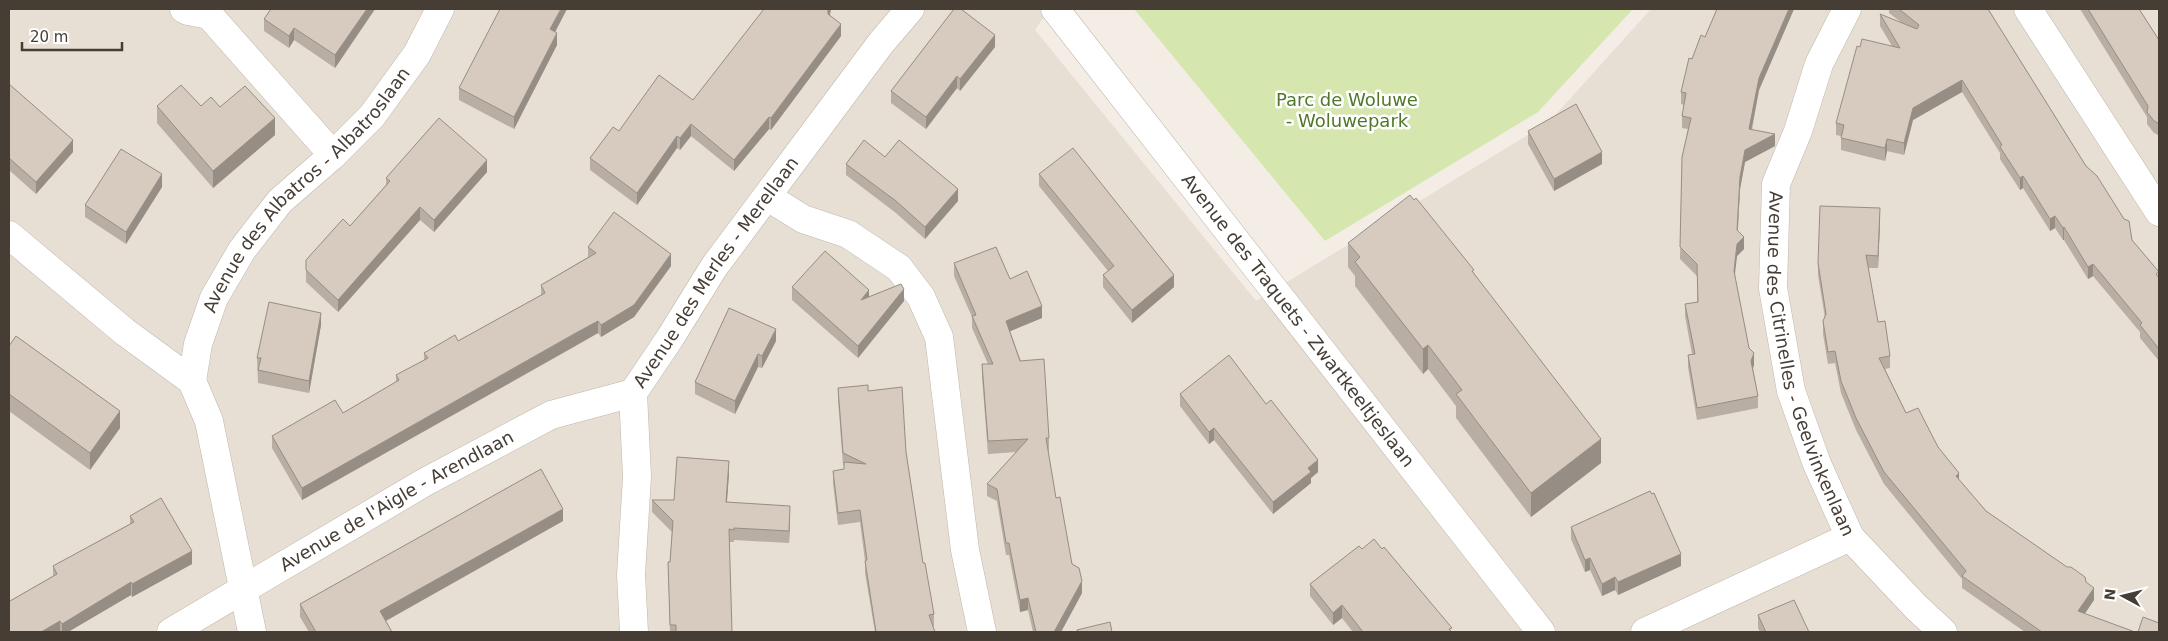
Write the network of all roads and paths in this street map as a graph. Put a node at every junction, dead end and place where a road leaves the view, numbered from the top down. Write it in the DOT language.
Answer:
graph roads {
  1 [pos="440,9"];
  2 [pos="910,9"];
  3 [pos="1055,9"];
  4 [pos="1847,9"];
  5 [pos="2028,9"];
  6 [pos="201,11"];
  7 [pos="333,155"];
  8 [pos="768,197"];
  9 [pos="2159,212"];
  10 [pos="9,235"];
  11 [pos="192,381"];
  12 [pos="633,393"];
  13 [pos="1850,537"];
  14 [pos="243,591"];
  15 [pos="171,632"];
  16 [pos="252,632"];
  17 [pos="634,632"];
  18 [pos="982,632"];
  19 [pos="1541,632"];
  20 [pos="1645,632"];
  21 [pos="1943,632"];
  1 -- 7 [label="street, Avenue des Albatros - Albatroslaan"];
  2 -- 8 [label="street, Avenue des Merles - Merellaan"];
  3 -- 19 [label="street, Avenue des Traquets - Zwartkeeltjeslaan"];
  4 -- 13 [label="street, Avenue des Citrinelles - Geelvinkenlaan"];
  5 -- 9 [label="street"];
  6 -- 7 [label="street"];
  7 -- 11 [label="street, Avenue des Albatros - Albatroslaan"];
  8 -- 12 [label="street, Avenue des Merles - Merellaan"];
  8 -- 18 [label="street"];
  10 -- 11 [label="street"];
  11 -- 14 [label="street"];
  12 -- 14 [label="street, Avenue de l'Aigle - Arendlaan"];
  12 -- 17 [label="street, Avenue des Merles - Merellaan"];
  13 -- 20 [label="street"];
  13 -- 21 [label="street, Avenue des Citrinelles - Geelvinkenlaan"];
  14 -- 15 [label="street, Avenue de l'Aigle - Arendlaan"];
  14 -- 16 [label="street"];
}
